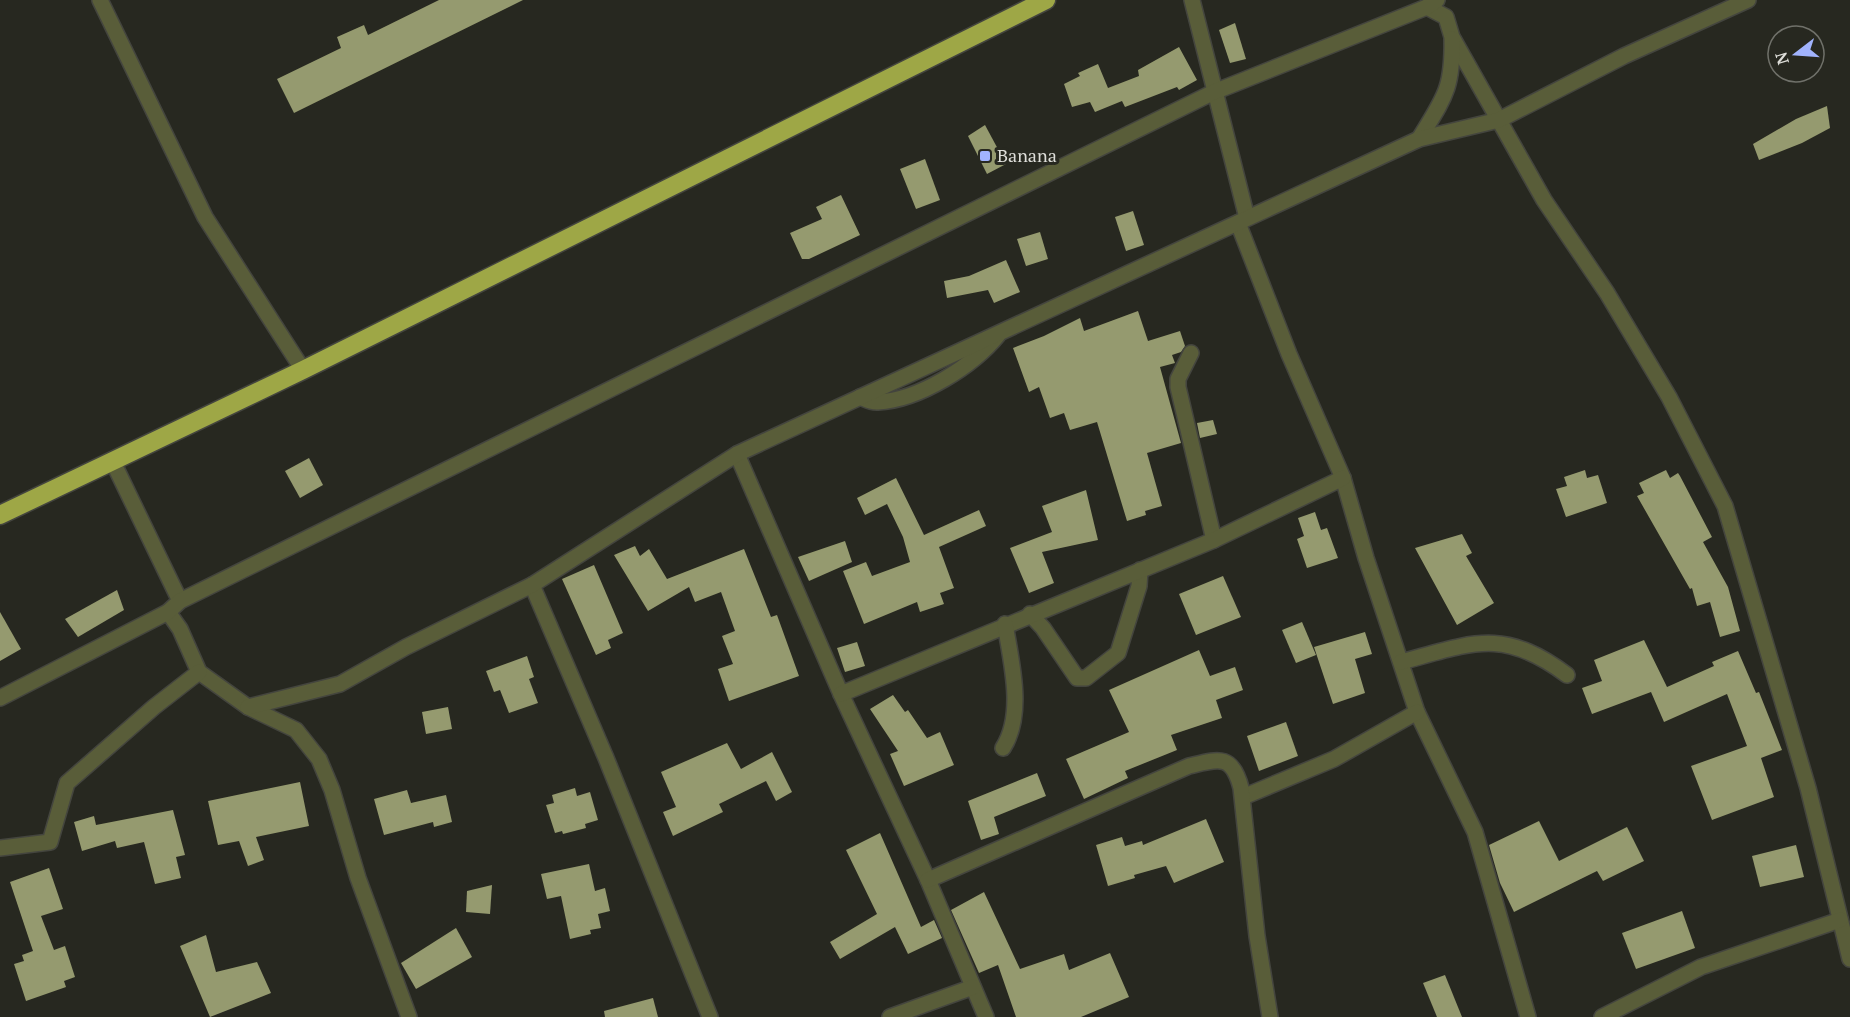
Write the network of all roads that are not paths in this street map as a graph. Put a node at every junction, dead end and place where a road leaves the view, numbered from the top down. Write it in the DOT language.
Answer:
graph roads {
  1 [pos="100,0"];
  2 [pos="1046,0"];
  3 [pos="1192,0"];
  4 [pos="1748,0"];
  5 [pos="1432,3"];
  6 [pos="1452,37"];
  7 [pos="1214,92"];
  8 [pos="1499,120"];
  9 [pos="1419,139"];
  10 [pos="1243,221"];
  11 [pos="1191,353"];
  12 [pos="303,370"];
  13 [pos="737,454"];
  14 [pos="112,460"];
  15 [pos="1342,478"];
  16 [pos="0,515"];
  17 [pos="1214,540"];
  18 [pos="1140,570"];
  19 [pos="531,585"];
  20 [pos="174,607"];
  21 [pos="1030,614"];
  22 [pos="1005,624"];
  23 [pos="1401,662"];
  24 [pos="199,672"];
  25 [pos="1567,675"];
  26 [pos="841,694"];
  27 [pos="0,698"];
  28 [pos="248,707"];
  29 [pos="1417,712"];
  30 [pos="1004,748"];
  31 [pos="1243,797"];
  32 [pos="0,848"];
  33 [pos="928,880"];
  34 [pos="1840,920"];
  35 [pos="1850,959"];
  36 [pos="973,987"];
  37 [pos="409,1017"];
  38 [pos="710,1017"];
  39 [pos="890,1017"];
  40 [pos="986,1017"];
  41 [pos="1270,1017"];
  42 [pos="1528,1017"];
  43 [pos="1602,1017"];
  1 -- 12 [label="street"];
  2 -- 12 [label="highway"];
  3 -- 7 [label="street"];
  4 -- 8 [label="street"];
  5 -- 6 [label="street"];
  5 -- 7 [label="street"];
  6 -- 8 [label="street"];
  6 -- 9 [label="street"];
  7 -- 10 [label="street"];
  7 -- 20 [label="street"];
  8 -- 9 [label="street"];
  8 -- 34 [label="street"];
  9 -- 10 [label="street"];
  10 -- 13 [label="street"];
  10 -- 15 [label="street"];
  11 -- 17 [label="street"];
  12 -- 14 [label="highway"];
  13 -- 19 [label="street"];
  13 -- 26 [label="street"];
  14 -- 16 [label="highway"];
  14 -- 20 [label="street"];
  15 -- 17 [label="street"];
  15 -- 23 [label="street"];
  17 -- 18 [label="street"];
  18 -- 21 [label="street"];
  18 -- 21 [label="street"];
  19 -- 28 [label="street"];
  19 -- 38 [label="street"];
  20 -- 24 [label="street"];
  20 -- 27 [label="street"];
  21 -- 22 [label="street"];
  22 -- 26 [label="street"];
  22 -- 30 [label="street"];
  23 -- 25 [label="street"];
  23 -- 29 [label="street"];
  24 -- 28 [label="street"];
  24 -- 32 [label="street"];
  26 -- 33 [label="street"];
  28 -- 37 [label="street"];
  29 -- 31 [label="street"];
  29 -- 42 [label="street"];
  31 -- 33 [label="street"];
  31 -- 41 [label="street"];
  33 -- 36 [label="street"];
  34 -- 35 [label="street"];
  34 -- 43 [label="street"];
  36 -- 39 [label="street"];
  36 -- 40 [label="street"];
}
